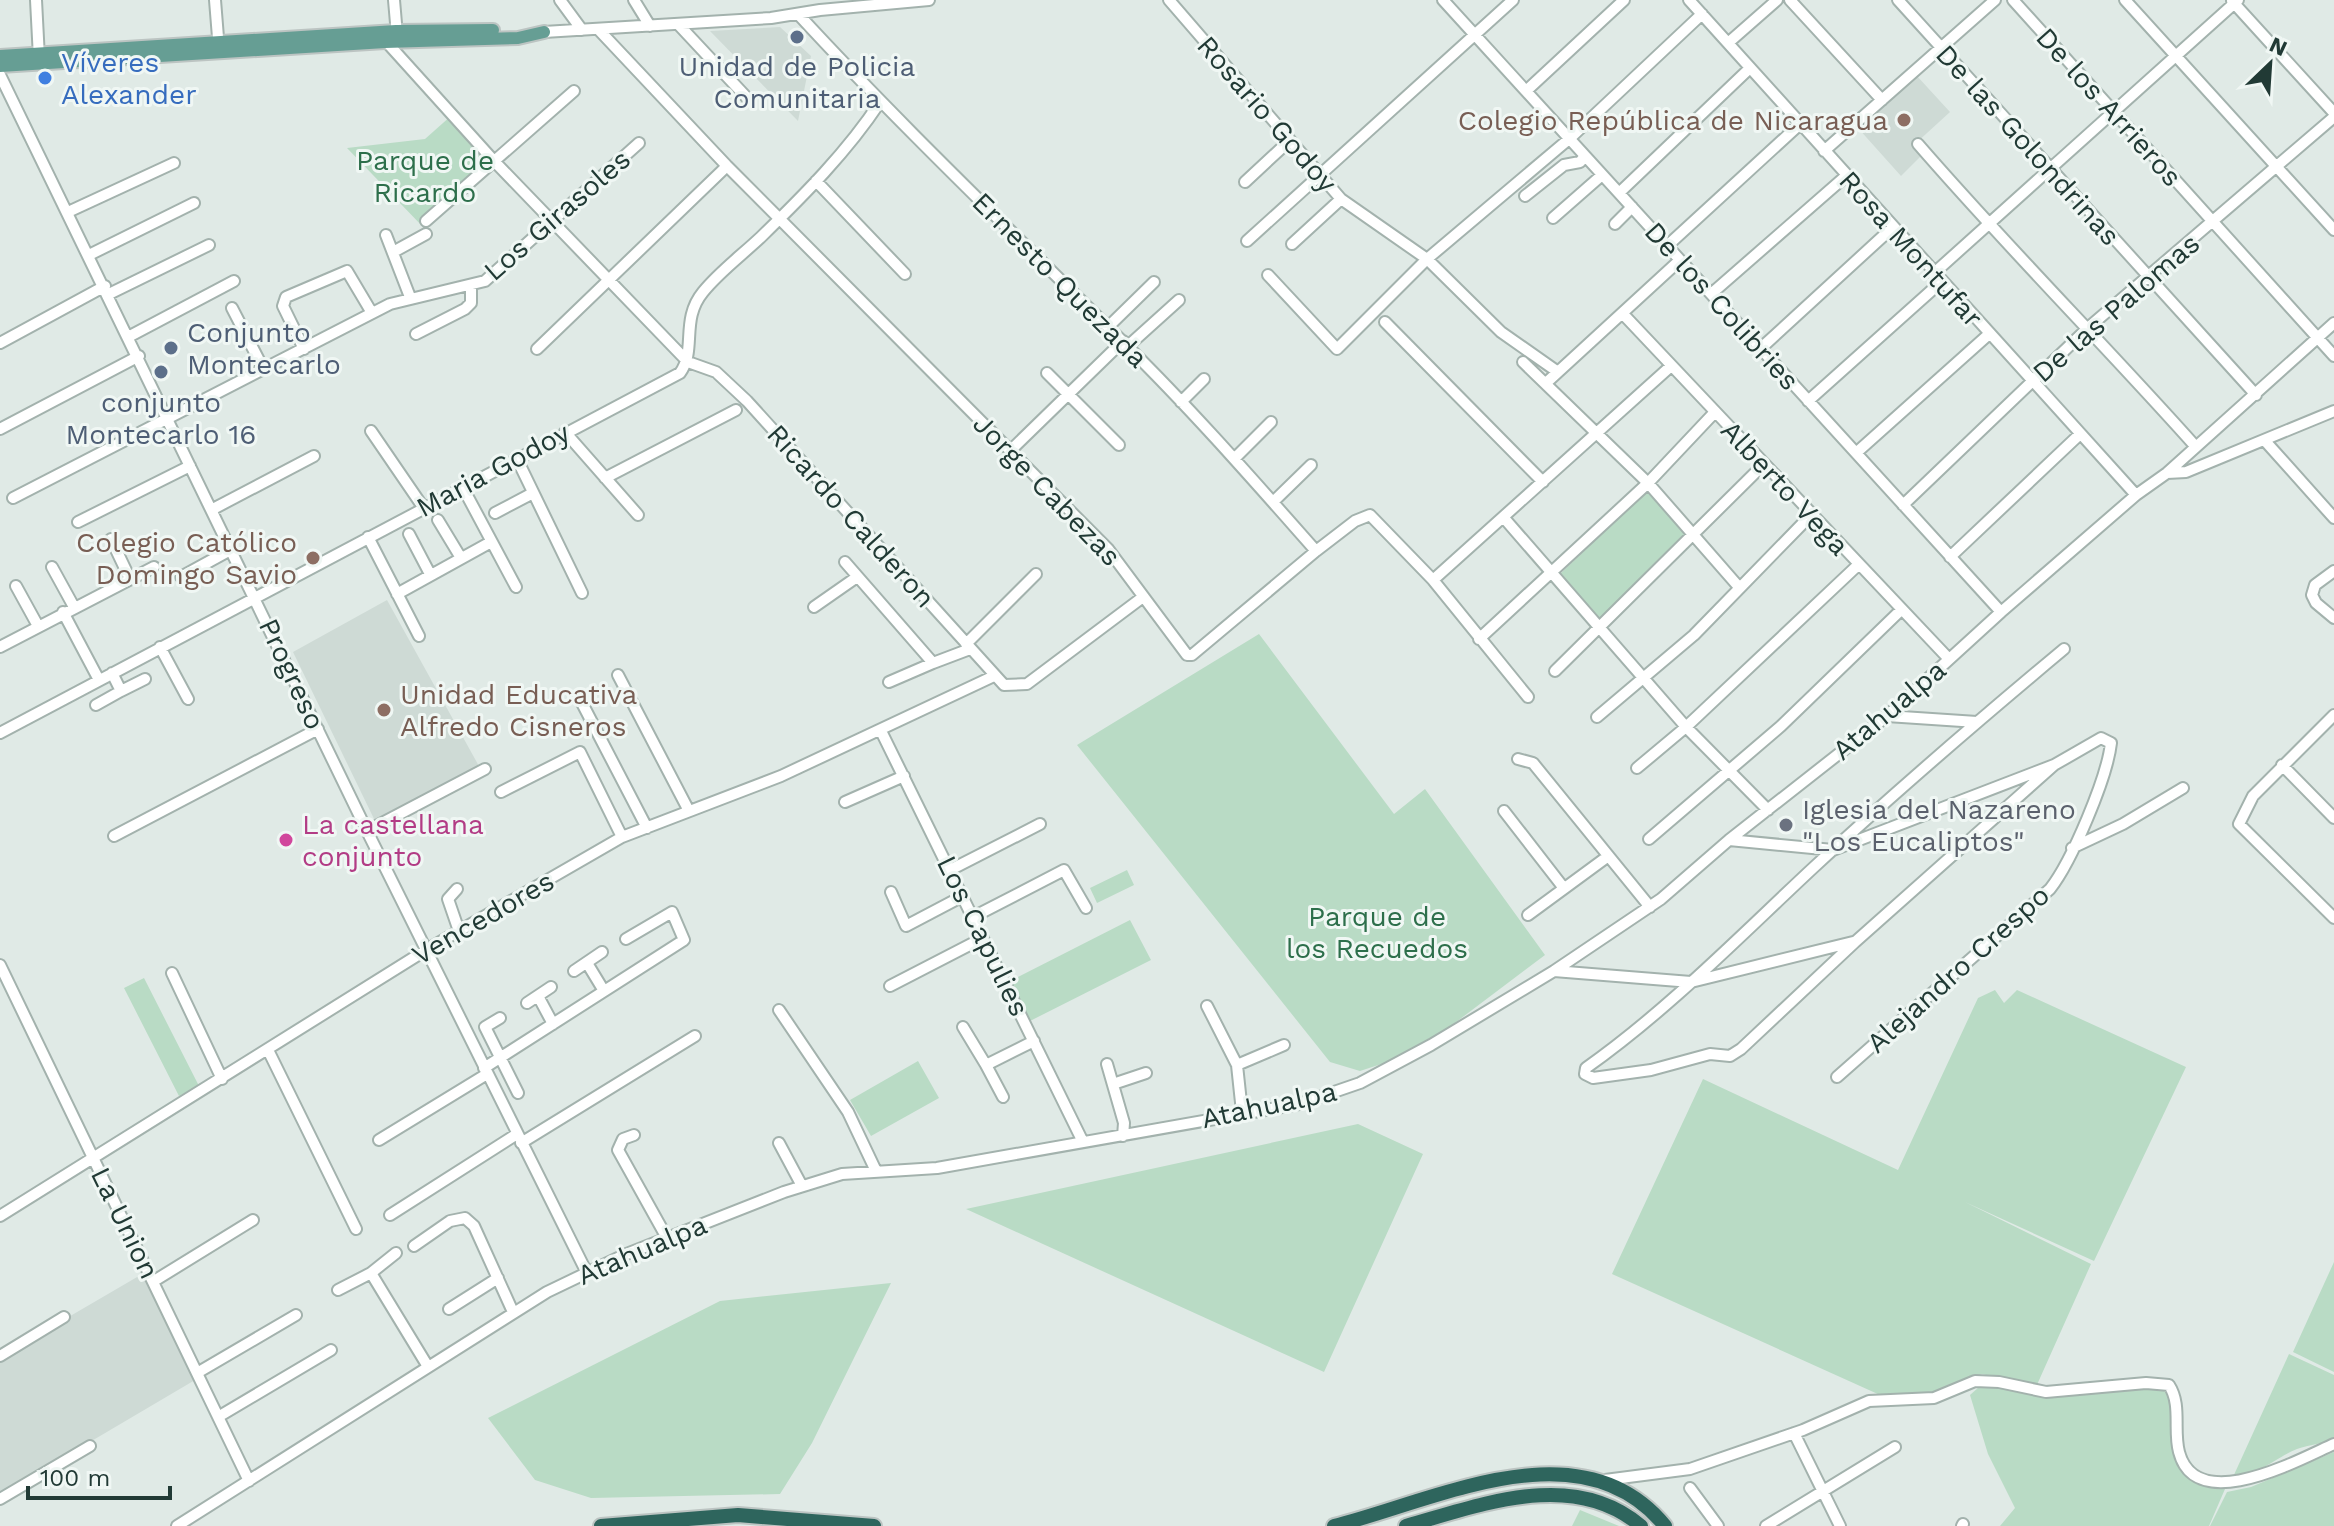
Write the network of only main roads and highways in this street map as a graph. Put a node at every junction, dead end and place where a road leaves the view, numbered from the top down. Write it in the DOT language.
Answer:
graph roads {
  1 [pos="544,32"];
  2 [pos="0,56"];
  3 [pos="39,59"];
  4 [pos="0,66"];
  5 [pos="601,1526"];
  6 [pos="874,1526"];
  7 [pos="1334,1526"];
  8 [pos="1406,1526"];
  9 [pos="1641,1526"];
  10 [pos="1665,1526"];
  1 -- 3 [label="main road"];
  2 -- 3 [label="main road"];
  3 -- 4 [label="main road"];
  5 -- 6 [label="highway"];
  7 -- 10 [label="highway"];
  8 -- 9 [label="highway"];
}
